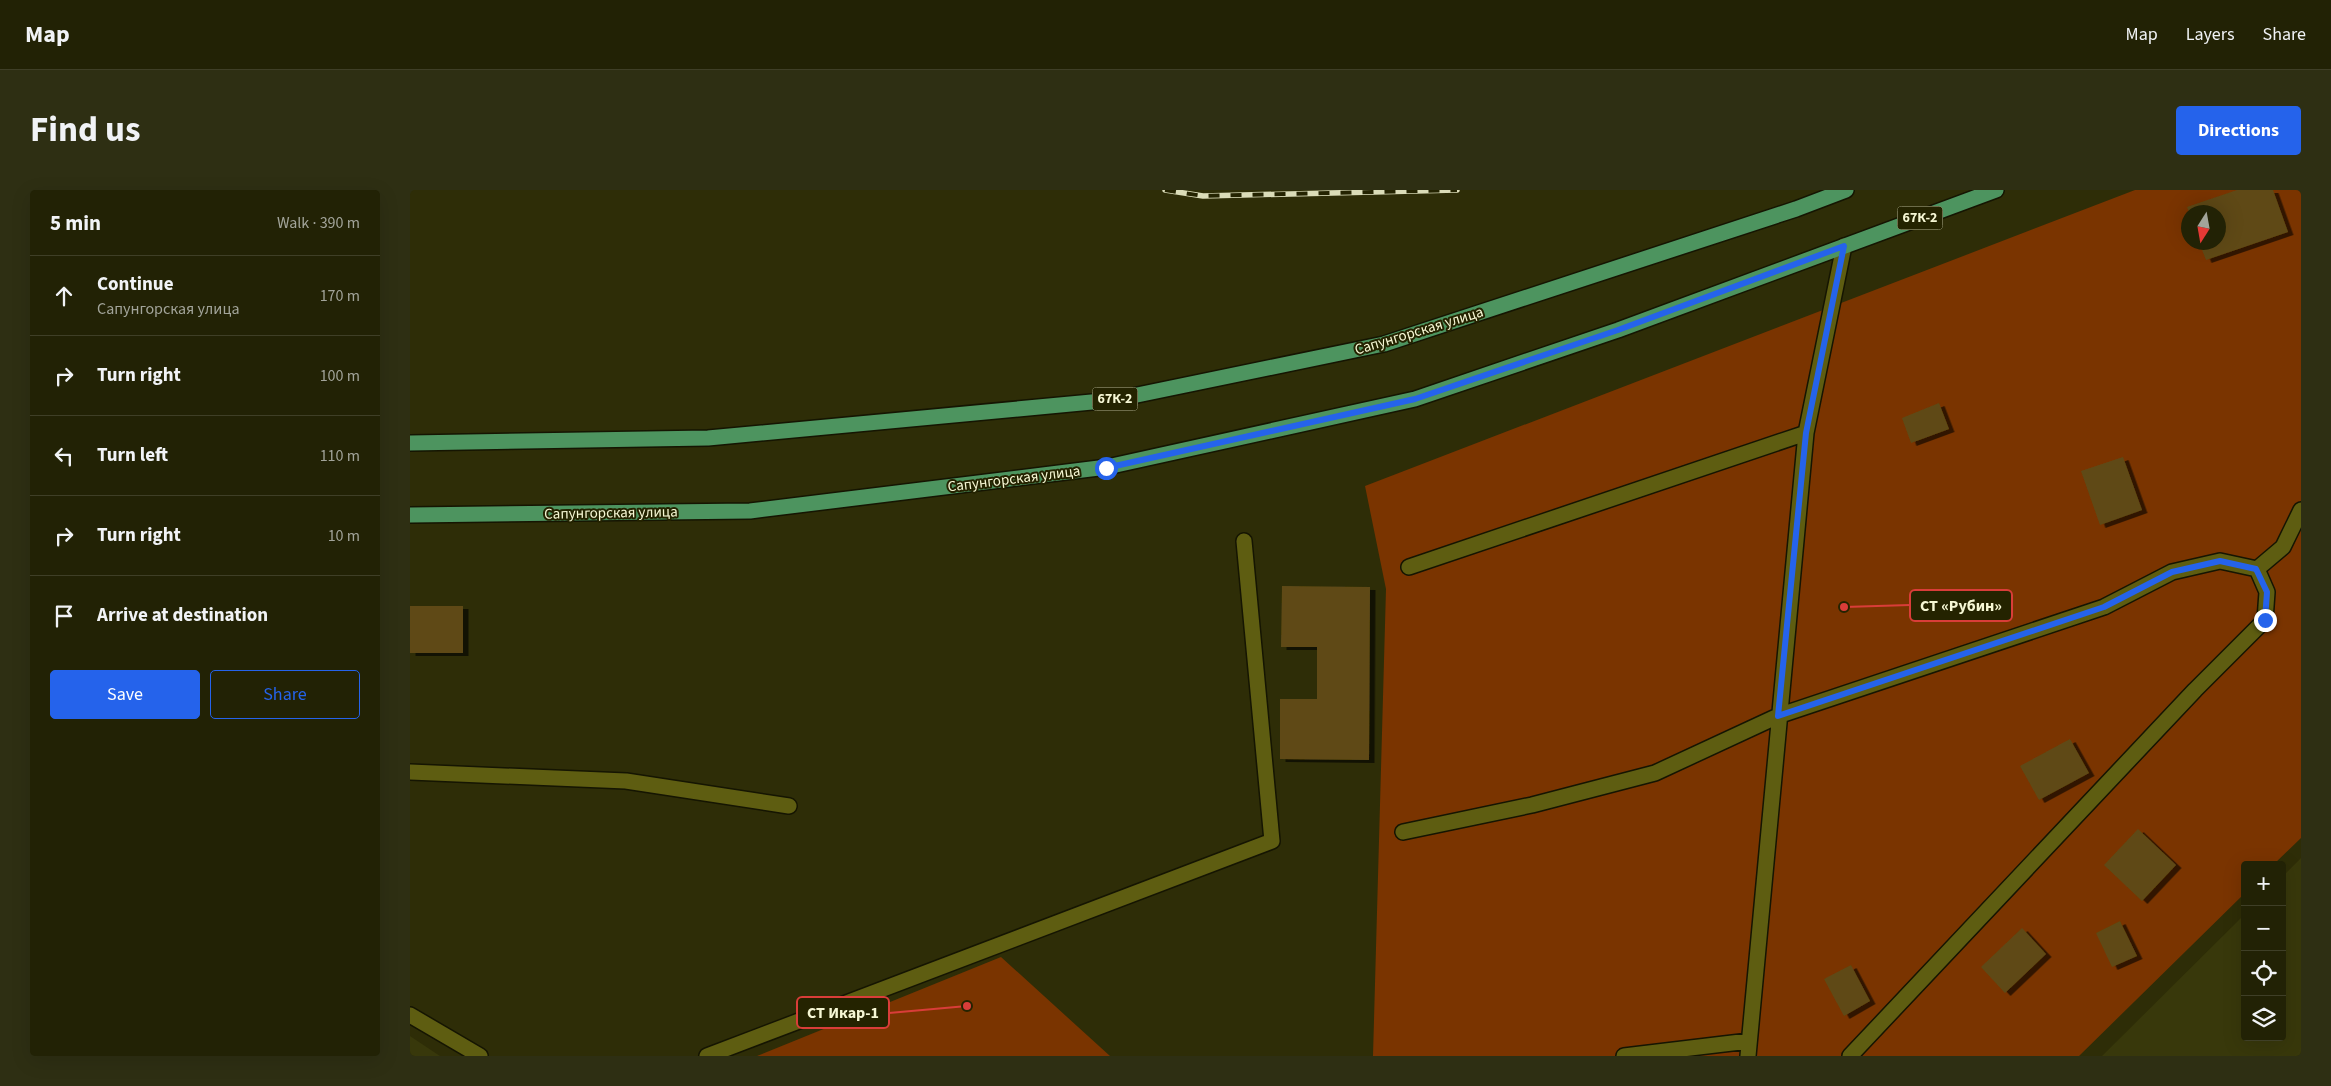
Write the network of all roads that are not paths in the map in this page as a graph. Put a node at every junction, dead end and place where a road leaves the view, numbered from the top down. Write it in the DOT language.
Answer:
graph roads {
  1 [pos="1846,190"];
  2 [pos="1996,190"];
  3 [pos="1844,246"];
  4 [pos="1806,433"];
  5 [pos="410,443"];
  6 [pos="2301,510"];
  7 [pos="410,515"];
  8 [pos="1244,541"];
  9 [pos="1409,567"];
  10 [pos="2256,569"];
  11 [pos="1778,716"];
  12 [pos="410,772"];
  13 [pos="789,806"];
  14 [pos="1403,832"];
  15 [pos="410,1014"];
  16 [pos="1749,1048"];
  17 [pos="480,1056"];
  18 [pos="707,1056"];
  19 [pos="1624,1056"];
  20 [pos="1850,1056"];
  1 -- 5 [label="main road, Сапунгорская улица / 67К-2"];
  2 -- 3 [label="main road, Сапунгорская улица / 67К-2"];
  3 -- 4 [label="lane"];
  3 -- 7 [label="main road, Сапунгорская улица / 67К-2"];
  4 -- 9 [label="lane"];
  4 -- 11 [label="lane"];
  6 -- 10 [label="lane"];
  8 -- 18 [label="lane"];
  10 -- 11 [label="lane"];
  10 -- 20 [label="lane"];
  11 -- 14 [label="lane"];
  11 -- 16 [label="lane"];
  12 -- 13 [label="lane"];
  15 -- 17 [label="lane"];
  16 -- 19 [label="lane"];
}
